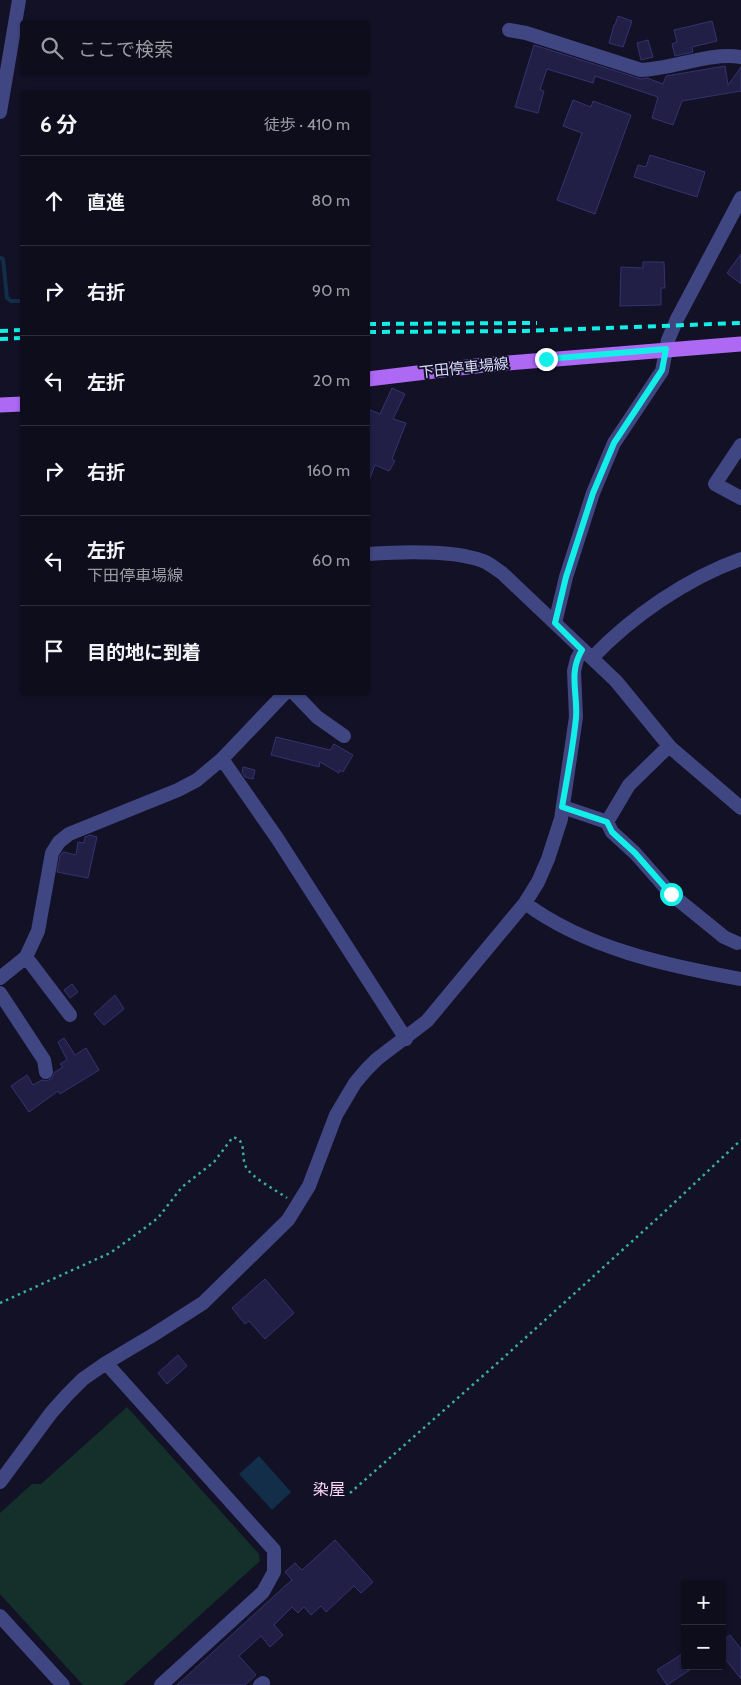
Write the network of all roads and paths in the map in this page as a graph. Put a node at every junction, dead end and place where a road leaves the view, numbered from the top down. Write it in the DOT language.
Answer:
graph roads {
  1 [pos="19,0"];
  2 [pos="509,30"];
  3 [pos="741,57"];
  4 [pos="0,112"];
  5 [pos="741,198"];
  6 [pos="741,344"];
  7 [pos="666,349"];
  8 [pos="370,379"];
  9 [pos="20,404"];
  10 [pos="0,405"];
  11 [pos="741,445"];
  12 [pos="741,498"];
  13 [pos="370,554"];
  14 [pos="741,560"];
  15 [pos="555,623"];
  16 [pos="587,654"];
  17 [pos="283,695"];
  18 [pos="296,695"];
  19 [pos="344,736"];
  20 [pos="669,746"];
  21 [pos="222,759"];
  22 [pos="562,807"];
  23 [pos="741,808"];
  24 [pos="607,822"];
  25 [pos="526,902"];
  26 [pos="738,943"];
  27 [pos="26,957"];
  28 [pos="0,978"];
  29 [pos="741,979"];
  30 [pos="0,993"];
  31 [pos="70,1015"];
  32 [pos="406,1039"];
  33 [pos="46,1072"];
  34 [pos="741,1140"];
  35 [pos="298,1206"];
  36 [pos="0,1303"];
  37 [pos="106,1363"];
  38 [pos="0,1482"];
  39 [pos="350,1493"];
  40 [pos="0,1616"];
  41 [pos="63,1685"];
  42 [pos="161,1685"];
  1 -- 4 [label="street"];
  2 -- 3 [label="street"];
  5 -- 7 [label="street"];
  6 -- 7 [label="main road, 下田停車場線"];
  7 -- 8 [label="main road, 下田停車場線"];
  7 -- 15 [label="street"];
  9 -- 10 [label="main road"];
  11 -- 12 [label="street"];
  13 -- 15 [label="street"];
  14 -- 16 [label="street"];
  15 -- 16 [label="street"];
  16 -- 20 [label="street"];
  16 -- 22 [label="street"];
  17 -- 21 [label="street"];
  18 -- 19 [label="street"];
  20 -- 23 [label="street"];
  20 -- 24 [label="street"];
  21 -- 27 [label="street"];
  21 -- 32 [label="street"];
  22 -- 24 [label="street"];
  22 -- 25 [label="street"];
  24 -- 26 [label="street"];
  25 -- 29 [label="street"];
  25 -- 32 [label="street"];
  27 -- 28 [label="street"];
  27 -- 31 [label="street"];
  30 -- 33 [label="street"];
  32 -- 35 [label="street"];
  34 -- 39 [label="path"];
  35 -- 36 [label="path"];
  35 -- 37 [label="street"];
  37 -- 38 [label="street"];
  37 -- 42 [label="street"];
  40 -- 41 [label="street"];
}
